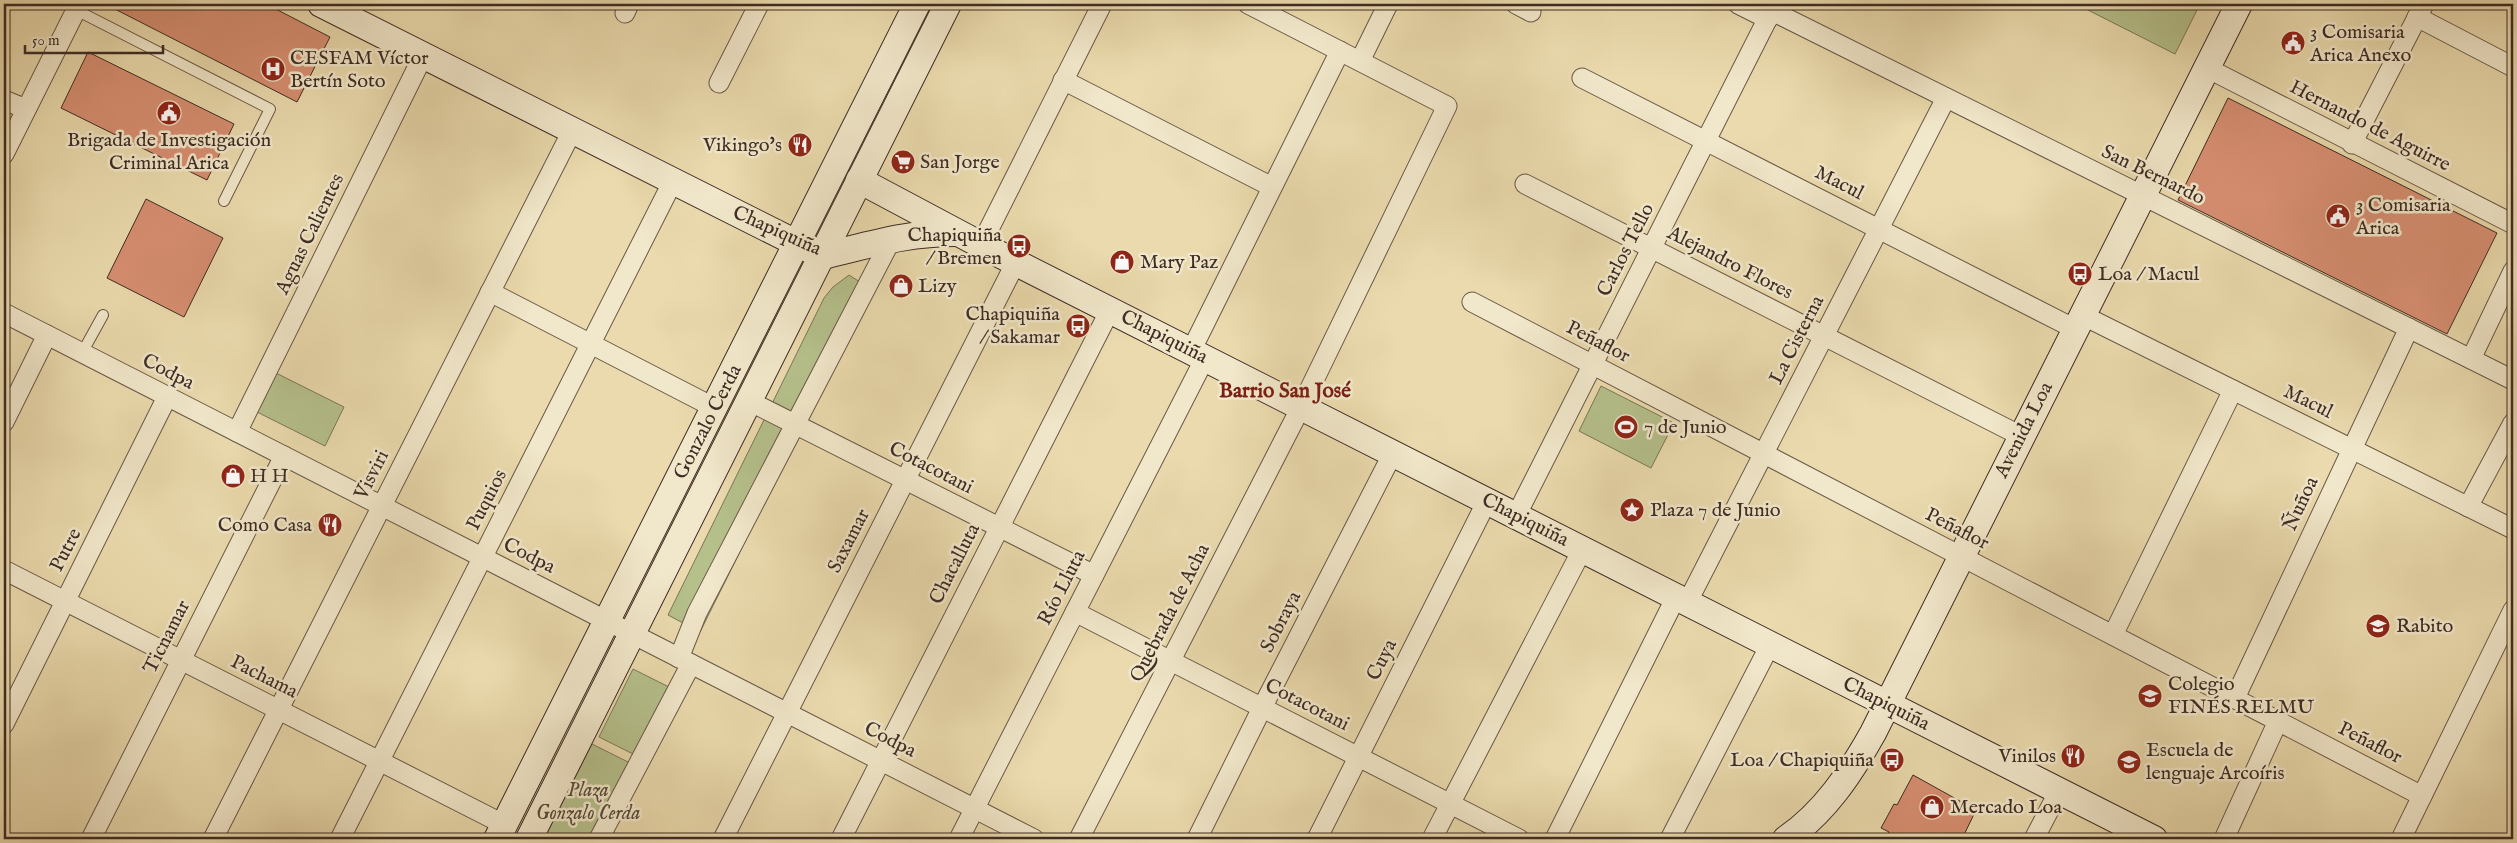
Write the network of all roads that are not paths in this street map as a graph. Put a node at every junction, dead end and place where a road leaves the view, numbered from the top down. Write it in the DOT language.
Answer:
graph roads {
  1 [pos="321,4"];
  2 [pos="759,4"];
  3 [pos="916,4"];
  4 [pos="948,4"];
  5 [pos="1102,4"];
  6 [pos="1248,4"];
  7 [pos="1388,4"];
  8 [pos="1738,4"];
  9 [pos="2239,4"];
  10 [pos="73,6"];
  11 [pos="1279,11"];
  12 [pos="1772,11"];
  13 [pos="2421,11"];
  14 [pos="1340,51"];
  15 [pos="423,56"];
  16 [pos="1360,61"];
  17 [pos="2513,67"];
  18 [pos="2207,68"];
  19 [pos="1582,78"];
  20 [pos="1063,80"];
  21 [pos="719,83"];
  22 [pos="1946,98"];
  23 [pos="4,100"];
  24 [pos="26,109"];
  25 [pos="572,131"];
  26 [pos="1706,141"];
  27 [pos="2352,144"];
  28 [pos="4,154"];
  29 [pos="859,180"];
  30 [pos="673,181"];
  31 [pos="1525,184"];
  32 [pos="1272,187"];
  33 [pos="2142,196"];
  34 [pos="224,201"];
  35 [pos="2513,224"];
  36 [pos="1879,229"];
  37 [pos="892,238"];
  38 [pos="970,239"];
  39 [pos="798,244"];
  40 [pos="1652,248"];
  41 [pos="822,256"];
  42 [pos="1016,262"];
  43 [pos="2513,271"];
  44 [pos="490,292"];
  45 [pos="1472,302"];
  46 [pos="1110,310"];
  47 [pos="4,313"];
  48 [pos="102,315"];
  49 [pos="2078,322"];
  50 [pos="2409,328"];
  51 [pos="47,335"];
  52 [pos="1824,336"];
  53 [pos="591,344"];
  54 [pos="82,353"];
  55 [pos="1198,355"];
  56 [pos="2471,359"];
  57 [pos="1593,365"];
  58 [pos="2513,380"];
  59 [pos="2233,390"];
  60 [pos="168,397"];
  61 [pos="749,401"];
  62 [pos="1301,407"];
  63 [pos="715,408"];
  64 [pos="4,422"];
  65 [pos="2513,423"];
  66 [pos="796,424"];
  67 [pos="237,432"];
  68 [pos="2021,436"];
  69 [pos="2352,449"];
  70 [pos="1393,453"];
  71 [pos="1764,454"];
  72 [pos="284,456"];
  73 [pos="906,480"];
  74 [pos="1487,501"];
  75 [pos="382,506"];
  76 [pos="2468,507"];
  77 [pos="1516,516"];
  78 [pos="999,527"];
  79 [pos="2513,529"];
  80 [pos="1582,550"];
  81 [pos="1961,556"];
  82 [pos="483,558"];
  83 [pos="4,570"];
  84 [pos="1094,575"];
  85 [pos="1681,600"];
  86 [pos="65,601"];
  87 [pos="2513,610"];
  88 [pos="1075,612"];
  89 [pos="607,621"];
  90 [pos="632,634"];
  91 [pos="2113,635"];
  92 [pos="1770,645"];
  93 [pos="181,660"];
  94 [pos="685,661"];
  95 [pos="1171,661"];
  96 [pos="2235,698"];
  97 [pos="1887,704"];
  98 [pos="1262,708"];
  99 [pos="280,710"];
  100 [pos="787,713"];
  101 [pos="2278,721"];
  102 [pos="4,724"];
  103 [pos="1358,757"];
  104 [pos="380,761"];
  105 [pos="880,761"];
  106 [pos="2059,791"];
  107 [pos="2422,796"];
  108 [pos="1450,804"];
  109 [pos="975,809"];
  110 [pos="501,832"];
  111 [pos="1799,832"];
  112 [pos="91,839"];
  113 [pos="213,839"];
  114 [pos="340,839"];
  115 [pos="529,839"];
  116 [pos="599,839"];
  117 [pos="723,839"];
  118 [pos="842,839"];
  119 [pos="960,839"];
  120 [pos="1034,839"];
  121 [pos="1080,839"];
  122 [pos="1198,839"];
  123 [pos="1317,839"];
  124 [pos="1432,839"];
  125 [pos="1519,839"];
  126 [pos="1555,839"];
  127 [pos="1670,839"];
  128 [pos="2034,839"];
  129 [pos="2154,839"];
  130 [pos="2224,839"];
  131 [pos="2401,839"];
  1 -- 15 [label="street, Chapiquiña"];
  2 -- 21 [label="street"];
  3 -- 39 [label="street, Gonzalo Cerda"];
  4 -- 29 [label="street, Gonzalo Cerda"];
  5 -- 20 [label="street"];
  6 -- 11 [label="street"];
  7 -- 16 [label="street"];
  8 -- 12 [label="street, San Bernardo"];
  9 -- 18 [label="street, Avenida Loa"];
  10 -- 24 [label="street"];
  10 -- 34 [label="lane"];
  11 -- 14 [label="street"];
  12 -- 22 [label="street, San Bernardo"];
  12 -- 26 [label="street, Carlos Tello"];
  13 -- 17 [label="street"];
  13 -- 27 [label="street"];
  14 -- 16 [label="street"];
  14 -- 32 [label="street, Río Lluta"];
  15 -- 25 [label="street, Chapiquiña"];
  15 -- 67 [label="street, Aguas Calientes"];
  16 -- 62 [label="street, Quebrada de Acha"];
  18 -- 27 [label="street, Hernando de Aguirre"];
  18 -- 33 [label="street, Avenida Loa"];
  19 -- 26 [label="street, Macul"];
  20 -- 32 [label="street"];
  20 -- 38 [label="street"];
  22 -- 33 [label="street, San Bernardo"];
  22 -- 36 [label="street, La Cisterna"];
  23 -- 24 [label="street"];
  24 -- 28 [label="street"];
  25 -- 30 [label="street, Chapiquiña"];
  25 -- 44 [label="street, Visviri"];
  26 -- 36 [label="street, Macul"];
  26 -- 40 [label="street, Carlos Tello"];
  27 -- 35 [label="street, Hernando de Aguirre"];
  29 -- 38 [label="street"];
  29 -- 41 [label="street, Gonzalo Cerda"];
  30 -- 39 [label="street, Chapiquiña"];
  30 -- 53 [label="street, Puquios"];
  31 -- 40 [label="street, Alejandro Flores"];
  32 -- 55 [label="street, Río Lluta"];
  33 -- 49 [label="street, Avenida Loa"];
  33 -- 50 [label="street, San Bernardo"];
  36 -- 49 [label="street, Macul"];
  36 -- 52 [label="street, La Cisterna"];
  37 -- 38 [label="street, Chapiquiña"];
  37 -- 41 [label="street, Chapiquiña"];
  37 -- 66 [label="street"];
  38 -- 42 [label="street, Chapiquiña"];
  39 -- 41 [label="street, Chapiquiña"];
  39 -- 63 [label="street, Gonzalo Cerda"];
  40 -- 52 [label="street, Alejandro Flores"];
  40 -- 57 [label="street, Carlos Tello"];
  41 -- 61 [label="street, Gonzalo Cerda"];
  42 -- 46 [label="street, Chapiquiña"];
  42 -- 73 [label="street, Saxamar"];
  43 -- 56 [label="street"];
  44 -- 53 [label="street"];
  44 -- 75 [label="street, Visviri"];
  45 -- 57 [label="street, Peñaflor"];
  46 -- 55 [label="street, Chapiquiña"];
  46 -- 78 [label="street, Chacalluta"];
  47 -- 51 [label="street, Codpa"];
  48 -- 54 [label="lane"];
  49 -- 59 [label="street, Macul"];
  49 -- 68 [label="street, Avenida Loa"];
  50 -- 56 [label="street, San Bernardo"];
  50 -- 69 [label="street, Ñuñoa"];
  51 -- 54 [label="street, Codpa"];
  51 -- 64 [label="street"];
  52 -- 68 [label="street, Alejandro Flores"];
  52 -- 71 [label="street, La Cisterna"];
  53 -- 63 [label="street"];
  53 -- 82 [label="street, Puquios"];
  54 -- 60 [label="street, Codpa"];
  55 -- 62 [label="street, Chapiquiña"];
  55 -- 84 [label="street, Río Lluta"];
  56 -- 58 [label="street, San Bernardo"];
  57 -- 71 [label="street, Peñaflor"];
  57 -- 77 [label="street, Carlos Tello"];
  59 -- 69 [label="street, Macul"];
  59 -- 91 [label="street"];
  60 -- 67 [label="street, Codpa"];
  60 -- 86 [label="street, Putre"];
  61 -- 66 [label="street, Cotacotani"];
  61 -- 90 [label="street, Gonzalo Cerda"];
  62 -- 70 [label="street, Chapiquiña"];
  62 -- 95 [label="street, Quebrada de Acha"];
  63 -- 89 [label="street, Gonzalo Cerda"];
  65 -- 76 [label="street"];
  66 -- 73 [label="street, Cotacotani"];
  66 -- 94 [label="street"];
  67 -- 72 [label="street, Codpa"];
  68 -- 81 [label="street, Avenida Loa"];
  69 -- 76 [label="street, Macul"];
  69 -- 96 [label="street, Ñuñoa"];
  70 -- 74 [label="street, Chapiquiña"];
  70 -- 98 [label="street, Sobraya"];
  71 -- 81 [label="street, Peñaflor"];
  71 -- 85 [label="street, La Cisterna"];
  72 -- 75 [label="street, Codpa"];
  72 -- 93 [label="street, Ticnamar"];
  73 -- 78 [label="street, Cotacotani"];
  73 -- 100 [label="street, Saxamar"];
  74 -- 77 [label="street, Chapiquiña"];
  74 -- 103 [label="street, Cuya"];
  75 -- 82 [label="street, Codpa"];
  75 -- 99 [label="street, Visviri"];
  76 -- 79 [label="street, Macul"];
  77 -- 80 [label="street, Chapiquiña"];
  78 -- 84 [label="street, Cotacotani"];
  78 -- 105 [label="street, Chacalluta"];
  80 -- 85 [label="street, Chapiquiña"];
  80 -- 108 [label="street"];
  81 -- 91 [label="street, Peñaflor"];
  81 -- 97 [label="street, Avenida Loa"];
  82 -- 89 [label="street, Codpa"];
  82 -- 104 [label="street, Puquios"];
  83 -- 86 [label="street, Pachama"];
  84 -- 88 [label="street, Río Lluta"];
  85 -- 92 [label="street, Chapiquiña"];
  85 -- 126 [label="street, La Cisterna"];
  86 -- 93 [label="street, Pachama"];
  86 -- 102 [label="street, Putre"];
  87 -- 107 [label="street"];
  88 -- 95 [label="street, Cotacotani"];
  88 -- 109 [label="street, Río Lluta"];
  89 -- 90 [label="street, Codpa"];
  89 -- 110 [label="street, Gonzalo Cerda"];
  90 -- 94 [label="street, Codpa"];
  90 -- 115 [label="street, Gonzalo Cerda"];
  91 -- 96 [label="street, Peñaflor"];
  92 -- 97 [label="street, Chapiquiña"];
  92 -- 127 [label="street"];
  93 -- 99 [label="street, Pachama"];
  93 -- 112 [label="street, Ticnamar"];
  94 -- 100 [label="street, Codpa"];
  94 -- 116 [label="street"];
  95 -- 98 [label="street, Cotacotani"];
  95 -- 121 [label="street, Quebrada de Acha"];
  96 -- 101 [label="street, Peñaflor"];
  97 -- 106 [label="street, Chapiquiña"];
  97 -- 111 [label="street, Avenida Loa"];
  98 -- 103 [label="street, Cotacotani"];
  98 -- 122 [label="street, Sobraya"];
  99 -- 104 [label="street, Pachama"];
  99 -- 113 [label="street, Visviri"];
  100 -- 105 [label="street, Codpa"];
  100 -- 117 [label="street, Saxamar"];
  101 -- 107 [label="street, Peñaflor"];
  101 -- 130 [label="street"];
  103 -- 108 [label="street, Cotacotani"];
  103 -- 123 [label="street, Cuya"];
  104 -- 110 [label="street, Pachama"];
  104 -- 114 [label="street, Puquios"];
  105 -- 109 [label="street, Codpa"];
  105 -- 118 [label="street, Chacalluta"];
  106 -- 128 [label="street"];
  106 -- 129 [label="street, Chapiquiña"];
  107 -- 131 [label="street"];
  108 -- 124 [label="street"];
  108 -- 125 [label="street, Cotacotani"];
  109 -- 119 [label="street, Río Lluta"];
  109 -- 120 [label="street, Codpa"];
}
